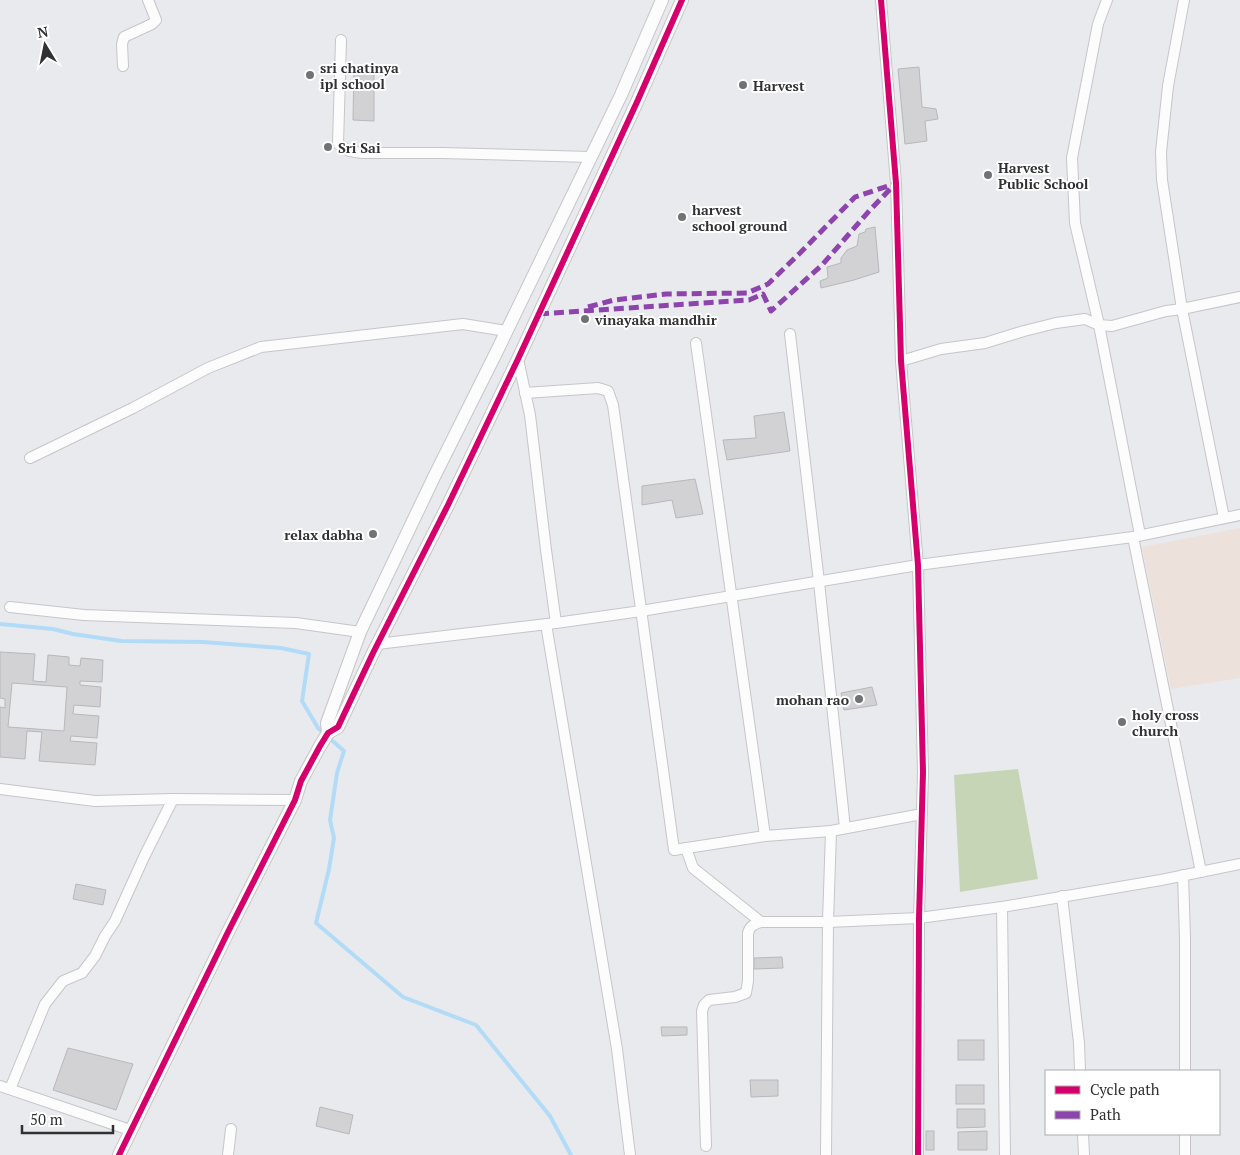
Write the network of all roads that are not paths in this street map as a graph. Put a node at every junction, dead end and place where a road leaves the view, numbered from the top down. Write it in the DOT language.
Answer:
graph roads {
  1 [pos="148,0"];
  2 [pos="662,0"];
  3 [pos="682,0"];
  4 [pos="881,0"];
  5 [pos="1107,0"];
  6 [pos="1184,0"];
  7 [pos="341,40"];
  8 [pos="123,66"];
  9 [pos="591,157"];
  10 [pos="1240,297"];
  11 [pos="1182,309"];
  12 [pos="1099,325"];
  13 [pos="506,331"];
  14 [pos="790,334"];
  15 [pos="696,343"];
  16 [pos="518,359"];
  17 [pos="901,361"];
  18 [pos="525,393"];
  19 [pos="30,458"];
  20 [pos="1240,515"];
  21 [pos="1224,518"];
  22 [pos="1136,536"];
  23 [pos="918,566"];
  24 [pos="819,582"];
  25 [pos="731,596"];
  26 [pos="10,608"];
  27 [pos="642,611"];
  28 [pos="551,624"];
  29 [pos="360,632"];
  30 [pos="377,644"];
  31 [pos="328,733"];
  32 [pos="0,789"];
  33 [pos="173,799"];
  34 [pos="295,800"];
  35 [pos="922,814"];
  36 [pos="846,828"];
  37 [pos="831,831"];
  38 [pos="765,836"];
  39 [pos="686,848"];
  40 [pos="1240,864"];
  41 [pos="1201,872"];
  42 [pos="1183,875"];
  43 [pos="1062,896"];
  44 [pos="1002,906"];
  45 [pos="918,918"];
  46 [pos="761,922"];
  47 [pos="828,922"];
  48 [pos="1080,1070"];
  49 [pos="1185,1070"];
  50 [pos="5,1087"];
  51 [pos="231,1129"];
  52 [pos="130,1130"];
  53 [pos="1084,1135"];
  54 [pos="1185,1135"];
  55 [pos="706,1146"];
  56 [pos="119,1155"];
  57 [pos="228,1155"];
  58 [pos="630,1155"];
  59 [pos="826,1155"];
  60 [pos="918,1155"];
  61 [pos="1006,1155"];
  62 [pos="1084,1155"];
  63 [pos="1185,1155"];
  1 -- 8 [label="street"];
  2 -- 9 [label="street"];
  3 -- 16 [label="street"];
  4 -- 17 [label="street"];
  5 -- 12 [label="street"];
  6 -- 11 [label="street"];
  7 -- 9 [label="street"];
  9 -- 13 [label="street"];
  10 -- 11 [label="street"];
  11 -- 12 [label="street"];
  11 -- 21 [label="street"];
  12 -- 17 [label="street"];
  12 -- 22 [label="street"];
  13 -- 19 [label="street"];
  13 -- 29 [label="street"];
  14 -- 24 [label="street"];
  15 -- 25 [label="street"];
  16 -- 18 [label="street"];
  16 -- 30 [label="street"];
  17 -- 23 [label="street"];
  18 -- 27 [label="street"];
  18 -- 28 [label="street"];
  20 -- 21 [label="street"];
  21 -- 22 [label="street"];
  22 -- 23 [label="street"];
  22 -- 41 [label="street"];
  23 -- 24 [label="street"];
  23 -- 35 [label="street"];
  24 -- 25 [label="street"];
  24 -- 36 [label="street"];
  25 -- 27 [label="street"];
  25 -- 38 [label="street"];
  26 -- 29 [label="street"];
  27 -- 28 [label="street"];
  27 -- 39 [label="street"];
  28 -- 30 [label="street"];
  28 -- 58 [label="street"];
  29 -- 31 [label="street"];
  30 -- 31 [label="street"];
  31 -- 34 [label="street"];
  32 -- 33 [label="street"];
  33 -- 34 [label="street"];
  33 -- 50 [label="street"];
  34 -- 52 [label="street"];
  35 -- 36 [label="street"];
  35 -- 45 [label="street"];
  36 -- 37 [label="street"];
  37 -- 38 [label="street"];
  37 -- 47 [label="street"];
  38 -- 39 [label="street"];
  39 -- 46 [label="street"];
  40 -- 41 [label="street"];
  41 -- 42 [label="street"];
  42 -- 43 [label="street"];
  42 -- 49 [label="street"];
  43 -- 44 [label="street"];
  43 -- 48 [label="street"];
  44 -- 45 [label="street"];
  44 -- 61 [label="street"];
  45 -- 47 [label="street"];
  45 -- 60 [label="street"];
  46 -- 47 [label="street"];
  46 -- 55 [label="street"];
  47 -- 59 [label="street"];
  50 -- 52 [label="street"];
  51 -- 57 [label="street"];
  52 -- 56 [label="street"];
  53 -- 62 [label="street"];
  54 -- 63 [label="street"];
}
